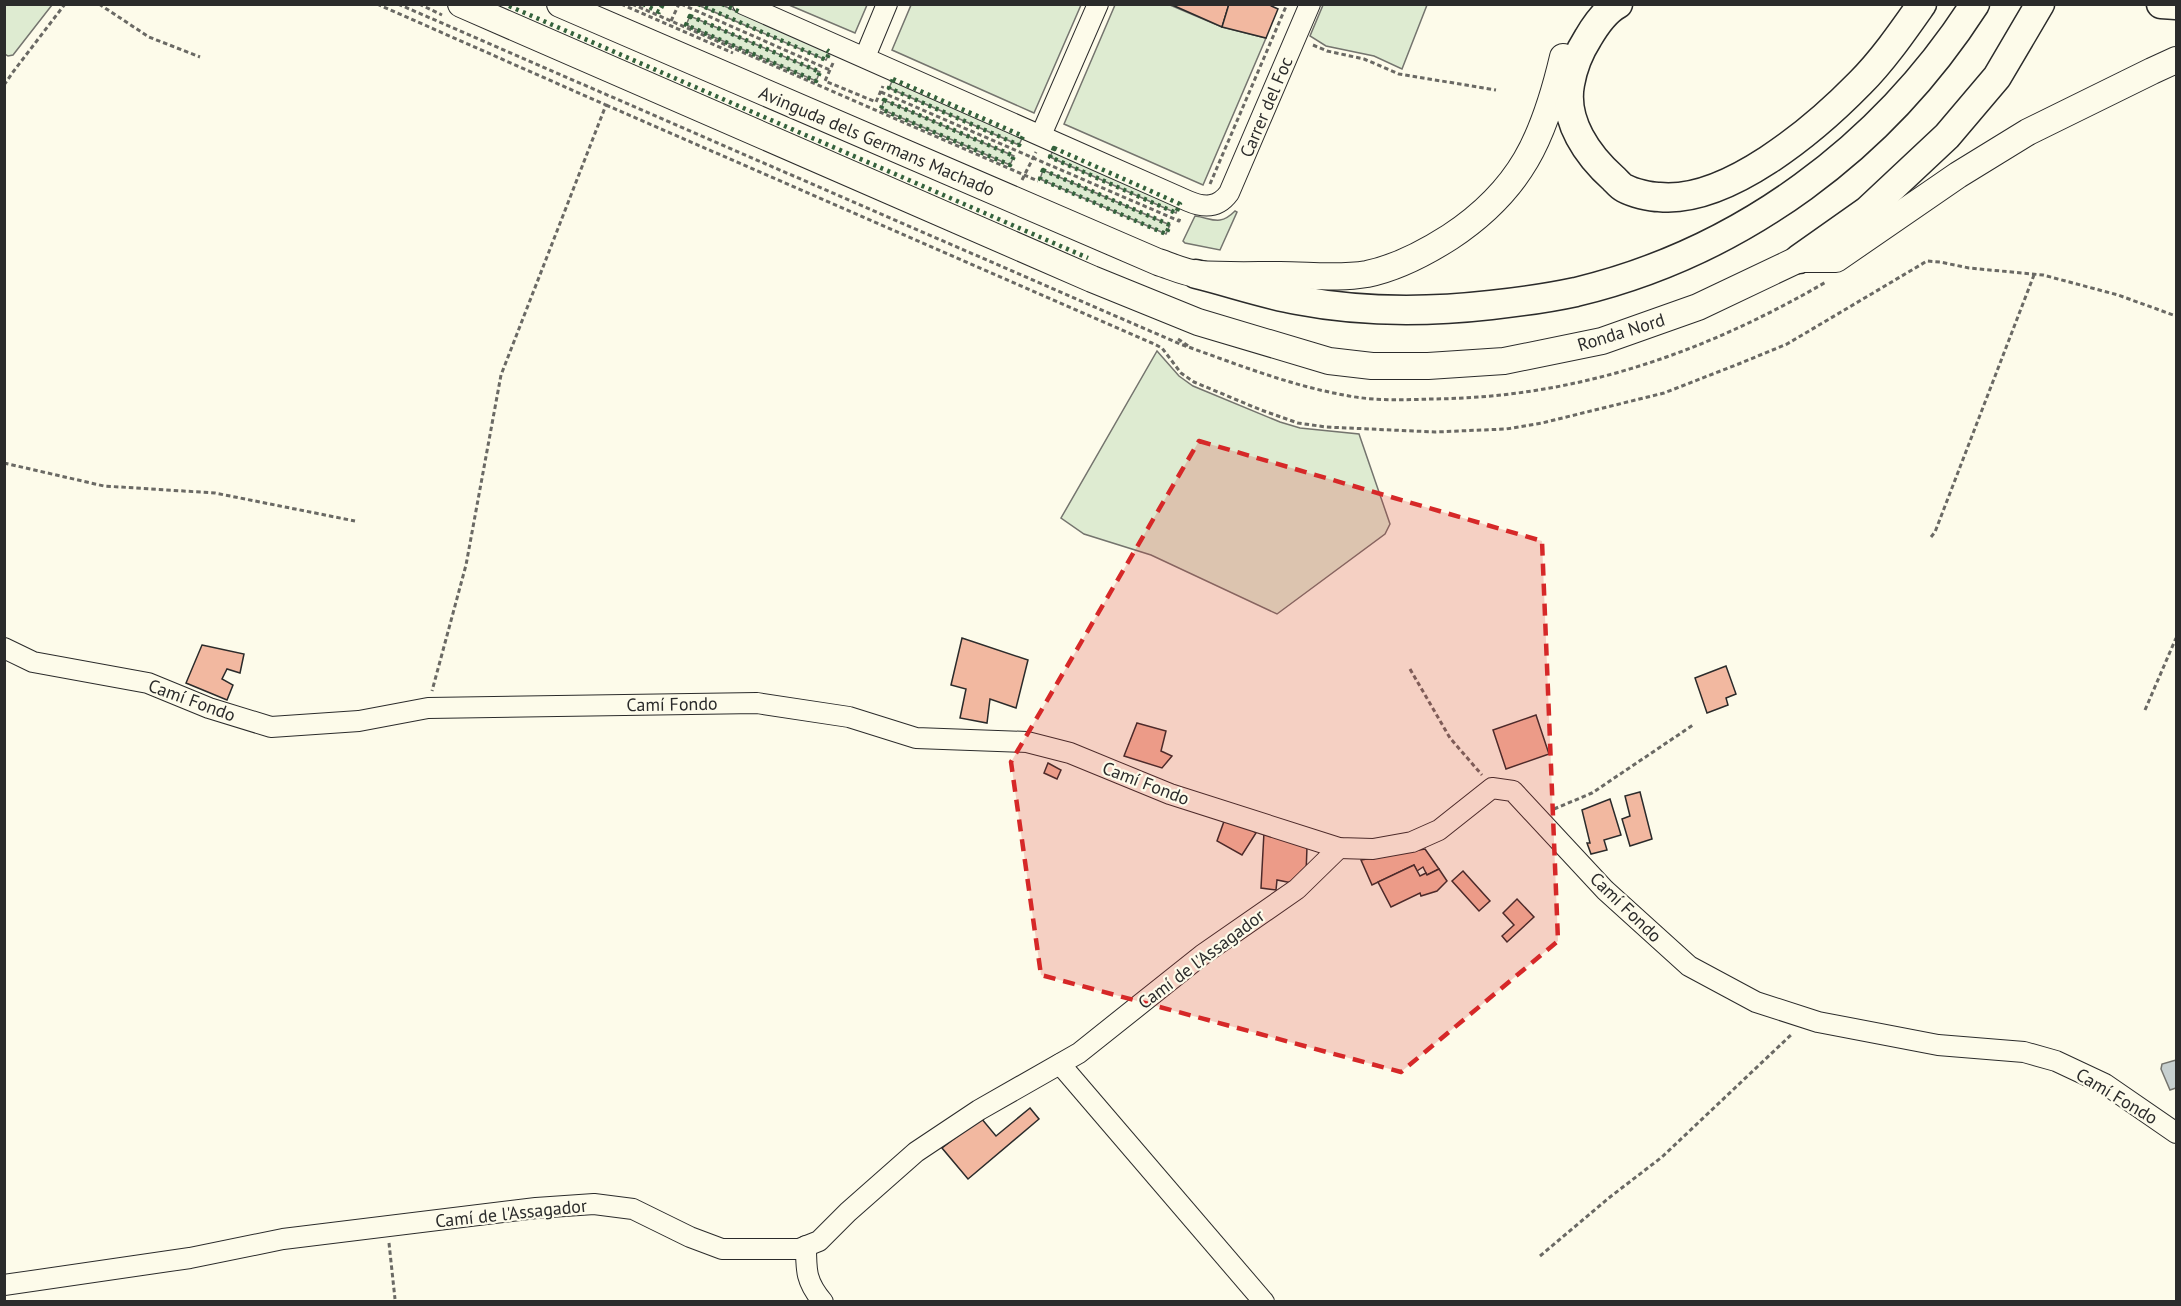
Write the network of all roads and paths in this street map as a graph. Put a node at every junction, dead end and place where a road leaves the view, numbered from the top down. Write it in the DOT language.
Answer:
graph roads {
  1 [pos="65,4"];
  2 [pos="99,4"];
  3 [pos="377,4"];
  4 [pos="398,4"];
  5 [pos="461,4"];
  6 [pos="560,4"];
  7 [pos="632,4"];
  8 [pos="680,4"];
  9 [pos="743,4"];
  10 [pos="887,4"];
  11 [pos="1098,4"];
  12 [pos="1287,4"];
  13 [pos="1310,4"];
  14 [pos="1601,4"];
  15 [pos="1618,4"];
  16 [pos="1922,4"];
  17 [pos="1975,4"];
  18 [pos="2040,4"];
  19 [pos="2161,4"];
  20 [pos="2176,5"];
  21 [pos="670,23"];
  22 [pos="1296,36"];
  23 [pos="200,57"];
  24 [pos="865,57"];
  25 [pos="835,59"];
  26 [pos="2176,60"];
  27 [pos="830,70"];
  28 [pos="885,81"];
  29 [pos="4,85"];
  30 [pos="1496,90"];
  31 [pos="851,92"];
  32 [pos="881,92"];
  33 [pos="848,101"];
  34 [pos="1039,142"];
  35 [pos="1034,158"];
  36 [pos="1025,176"];
  37 [pos="1023,180"];
  38 [pos="1038,181"];
  39 [pos="1188,201"];
  40 [pos="1799,259"];
  41 [pos="1196,274"];
  42 [pos="2034,275"];
  43 [pos="1194,349"];
  44 [pos="4,463"];
  45 [pos="355,521"];
  46 [pos="1931,537"];
  47 [pos="2176,638"];
  48 [pos="4,648"];
  49 [pos="1410,669"];
  50 [pos="428,708"];
  51 [pos="2145,710"];
  52 [pos="1693,724"];
  53 [pos="1492,788"];
  54 [pos="1538,816"];
  55 [pos="1339,848"];
  56 [pos="1807,1018"];
  57 [pos="1060,1064"];
  58 [pos="2176,1133"];
  59 [pos="388,1226"];
  60 [pos="806,1246"];
  61 [pos="1540,1256"];
  62 [pos="4,1285"];
  63 [pos="395,1299"];
  64 [pos="823,1302"];
  65 [pos="1264,1302"];
  1 -- 29 [label="path"];
  2 -- 23 [label="path"];
  3 -- 50 [label="path"];
  4 -- 43 [label="path"];
  5 -- 40 [label="main road, Ronda Nord"];
  6 -- 41 [label="main road, Avinguda dels Germans Machado"];
  7 -- 21 [label="path"];
  8 -- 21 [label="path"];
  8 -- 27 [label="path"];
  9 -- 24 [label="street"];
  10 -- 24 [label="street"];
  11 -- 34 [label="street"];
  12 -- 39 [label="path"];
  13 -- 22 [label="street, Carrer del Foc"];
  14 -- 41 [label="main road, Avinguda dels Germans Machado"];
  15 -- 16 [label="highway"];
  17 -- 41 [label="highway"];
  18 -- 40 [label="highway, Ronda Nord"];
  19 -- 20 [label="highway"];
  21 -- 33 [label="path"];
  22 -- 30 [label="path"];
  22 -- 39 [label="street, Carrer del Foc"];
  24 -- 34 [label="street"];
  25 -- 27 [label="path"];
  26 -- 40 [label="main road"];
  27 -- 31 [label="path"];
  28 -- 32 [label="path"];
  31 -- 32 [label="path"];
  31 -- 33 [label="path"];
  32 -- 35 [label="path"];
  33 -- 36 [label="path"];
  34 -- 35 [label="path"];
  34 -- 39 [label="street"];
  35 -- 36 [label="path"];
  35 -- 39 [label="path"];
  36 -- 37 [label="path"];
  36 -- 38 [label="path"];
  42 -- 46 [label="path"];
  44 -- 45 [label="path"];
  47 -- 51 [label="path"];
  48 -- 50 [label="street, Camí Fondo"];
  49 -- 53 [label="path"];
  50 -- 55 [label="street, Camí Fondo"];
  52 -- 54 [label="path"];
  53 -- 54 [label="street, Camí Fondo"];
  53 -- 55 [label="street, Camí Fondo"];
  54 -- 56 [label="street, Camí Fondo"];
  55 -- 57 [label="street, Camí de l'Assagador"];
  56 -- 58 [label="street, Camí Fondo"];
  56 -- 61 [label="path"];
  57 -- 60 [label="street, Camí de l'Assagador"];
  57 -- 65 [label="street"];
  59 -- 60 [label="street, Camí de l'Assagador"];
  59 -- 62 [label="street, Camí de l'Assagador"];
  59 -- 63 [label="path"];
  60 -- 64 [label="street"];
}
